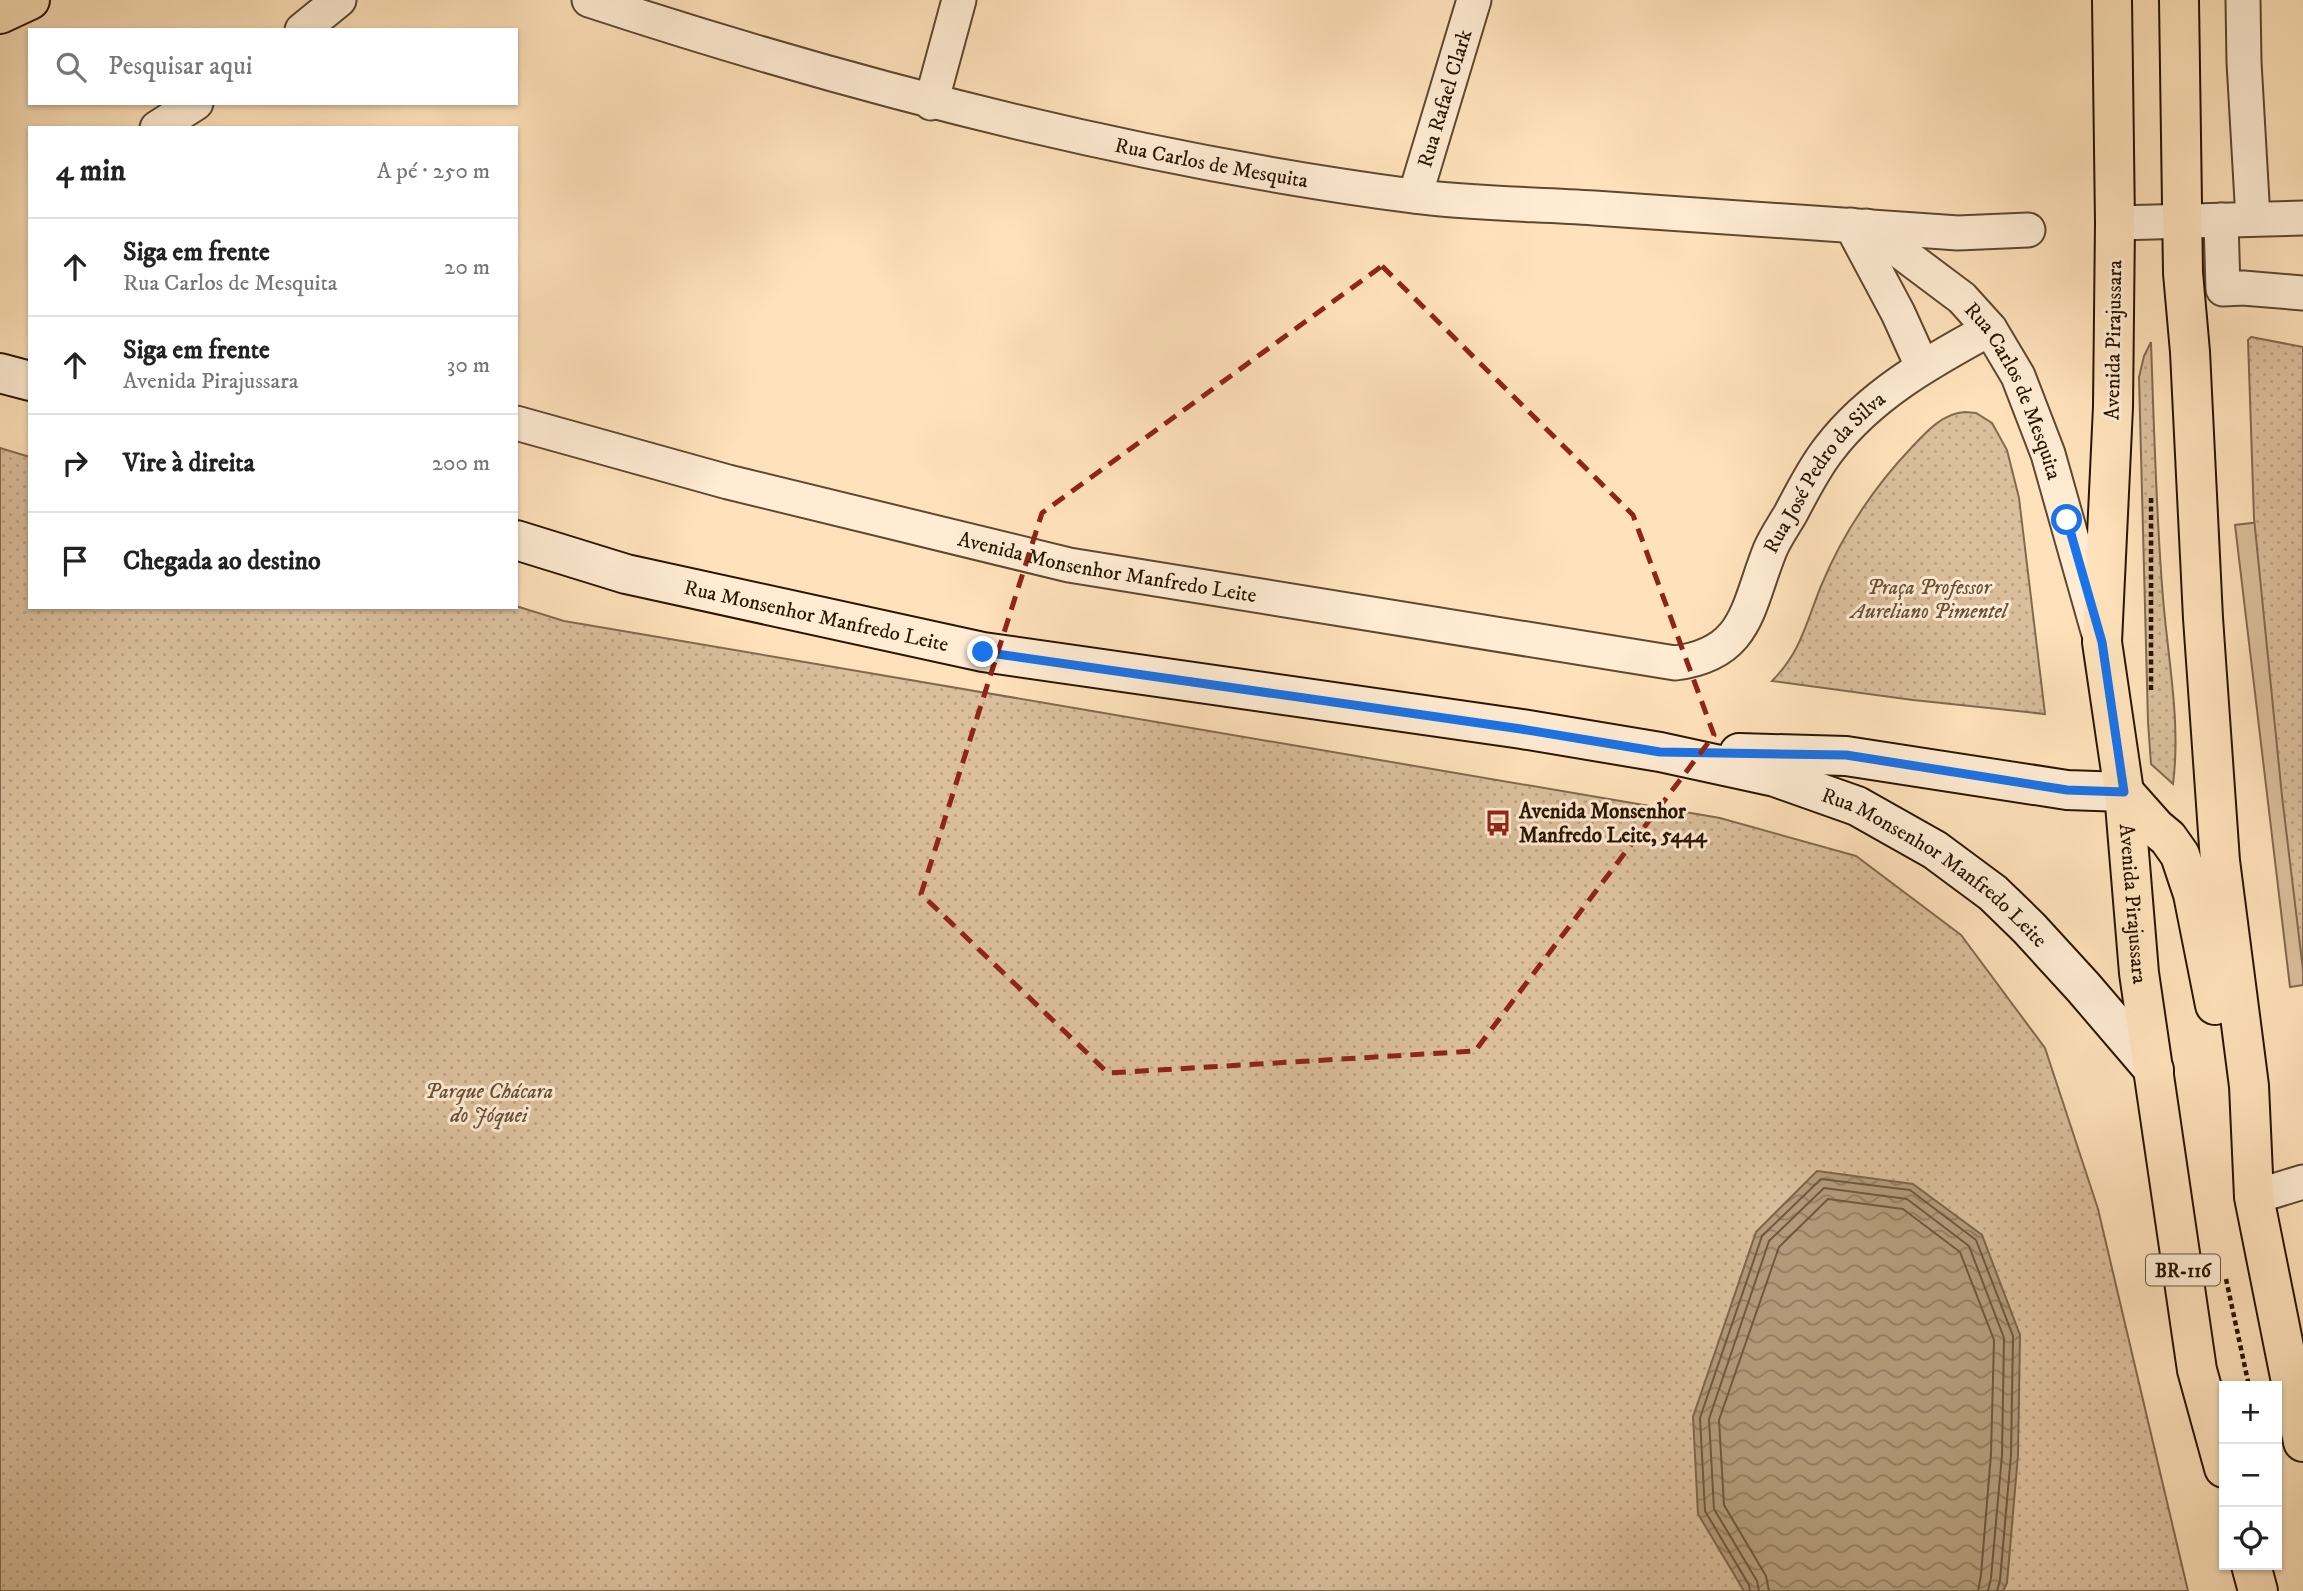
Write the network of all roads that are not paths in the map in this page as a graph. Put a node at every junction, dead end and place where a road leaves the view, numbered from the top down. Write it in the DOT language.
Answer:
graph roads {
  1 [pos="30,0"];
  2 [pos="339,0"];
  3 [pos="589,0"];
  4 [pos="959,0"];
  5 [pos="1474,0"];
  6 [pos="2112,0"];
  7 [pos="2179,0"];
  8 [pos="2243,0"];
  9 [pos="0,14"];
  10 [pos="304,28"];
  11 [pos="931,103"];
  12 [pos="193,105"];
  13 [pos="160,126"];
  14 [pos="1415,196"];
  15 [pos="2303,218"];
  16 [pos="2237,219"];
  17 [pos="2181,221"];
  18 [pos="2115,223"];
  19 [pos="1859,225"];
  20 [pos="2028,230"];
  21 [pos="2303,293"];
  22 [pos="1990,329"];
  23 [pos="1922,366"];
  24 [pos="0,373"];
  25 [pos="28,381"];
  26 [pos="518,423"];
  27 [pos="518,541"];
  28 [pos="2102,642"];
  29 [pos="1706,657"];
  30 [pos="1660,752"];
  31 [pos="2124,792"];
  32 [pos="2154,1070"];
  33 [pos="2303,1182"];
  34 [pos="2254,1197"];
  35 [pos="2303,1442"];
  36 [pos="2219,1450"];
  37 [pos="2252,1570"];
  38 [pos="2258,1591"];
  1 -- 9 [label="main road"];
  2 -- 10 [label="street"];
  3 -- 11 [label="street, Rua Carlos de Mesquita"];
  4 -- 11 [label="street"];
  5 -- 14 [label="street, Rua Rafael Clark"];
  6 -- 18 [label="main road, Avenida Pirajussara"];
  7 -- 17 [label="main road"];
  8 -- 16 [label="street"];
  11 -- 14 [label="street, Rua Carlos de Mesquita"];
  12 -- 13 [label="street"];
  14 -- 19 [label="street, Rua Carlos de Mesquita"];
  15 -- 16 [label="street"];
  16 -- 17 [label="street"];
  16 -- 21 [label="street"];
  17 -- 18 [label="street"];
  17 -- 34 [label="main road"];
  18 -- 28 [label="main road, Avenida Pirajussara"];
  19 -- 20 [label="street, Rua Carlos de Mesquita"];
  19 -- 22 [label="street, Rua Carlos de Mesquita"];
  19 -- 23 [label="street"];
  22 -- 23 [label="street, Rua José Pedro da Silva"];
  22 -- 28 [label="street, Rua Carlos de Mesquita"];
  23 -- 29 [label="street, Rua José Pedro da Silva"];
  24 -- 25 [label="main road"];
  26 -- 29 [label="street, Avenida Monsenhor Manfredo Leite"];
  27 -- 30 [label="main road, Rua Monsenhor Manfredo Leite"];
  28 -- 31 [label="main road, Avenida Pirajussara"];
  30 -- 31 [label="main road, Rua Monsenhor Manfredo Leite"];
  30 -- 32 [label="main road, Rua Monsenhor Manfredo Leite"];
  31 -- 32 [label="main road, Avenida Pirajussara"];
  31 -- 34 [label="main road"];
  32 -- 36 [label="main road, Avenida Pirajussara / BR-116"];
  33 -- 34 [label="street"];
  34 -- 35 [label="main road"];
  37 -- 38 [label="main road"];
}
